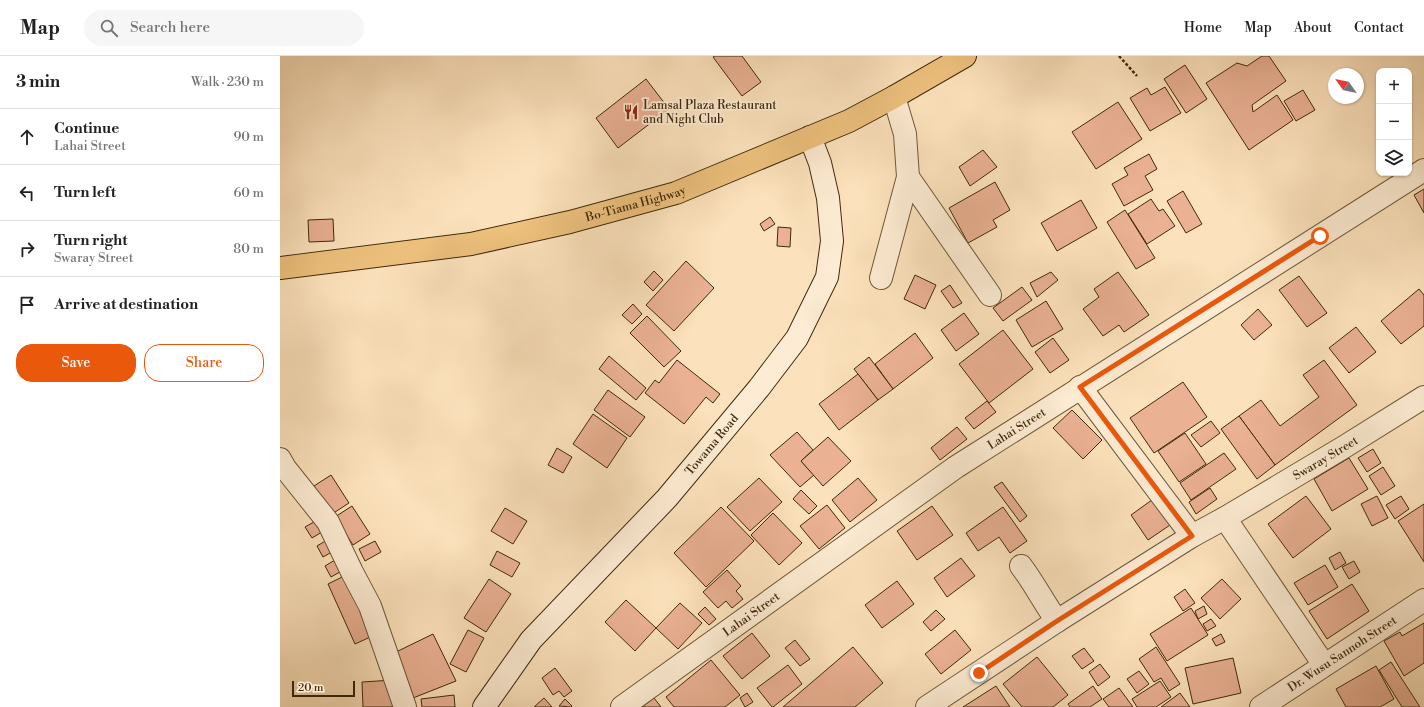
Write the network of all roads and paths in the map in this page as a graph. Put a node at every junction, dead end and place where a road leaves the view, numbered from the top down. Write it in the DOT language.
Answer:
graph roads {
  1 [pos="965,56"];
  2 [pos="1120,56"];
  3 [pos="1137,76"];
  4 [pos="894,97"];
  5 [pos="810,137"];
  6 [pos="1424,170"];
  7 [pos="908,177"];
  8 [pos="280,268"];
  9 [pos="881,278"];
  10 [pos="990,295"];
  11 [pos="1080,387"];
  12 [pos="1424,397"];
  13 [pos="283,464"];
  14 [pos="1225,518"];
  15 [pos="1192,536"];
  16 [pos="1021,566"];
  17 [pos="1424,600"];
  18 [pos="1057,621"];
  19 [pos="1324,666"];
  20 [pos="405,707"];
  21 [pos="484,707"];
  22 [pos="622,707"];
  23 [pos="927,707"];
  24 [pos="1261,707"];
  1 -- 4 [label="highway, Bo-Tiama Highway"];
  2 -- 3 [label="path"];
  4 -- 5 [label="highway, Bo-Tiama Highway"];
  4 -- 7 [label="street"];
  5 -- 8 [label="highway, Bo-Tiama Highway"];
  5 -- 21 [label="street, Towama Road"];
  6 -- 11 [label="street, Lahai Street"];
  7 -- 9 [label="street"];
  7 -- 10 [label="street"];
  11 -- 15 [label="street"];
  11 -- 22 [label="street, Lahai Street"];
  12 -- 14 [label="street, Swaray Street"];
  13 -- 20 [label="street"];
  14 -- 15 [label="street, Swaray Street"];
  14 -- 19 [label="street"];
  15 -- 18 [label="street"];
  16 -- 18 [label="street"];
  17 -- 19 [label="street, Dr. Wusu Sannoh Street"];
  18 -- 23 [label="street"];
  19 -- 24 [label="street, Dr. Wusu Sannoh Street"];
}
